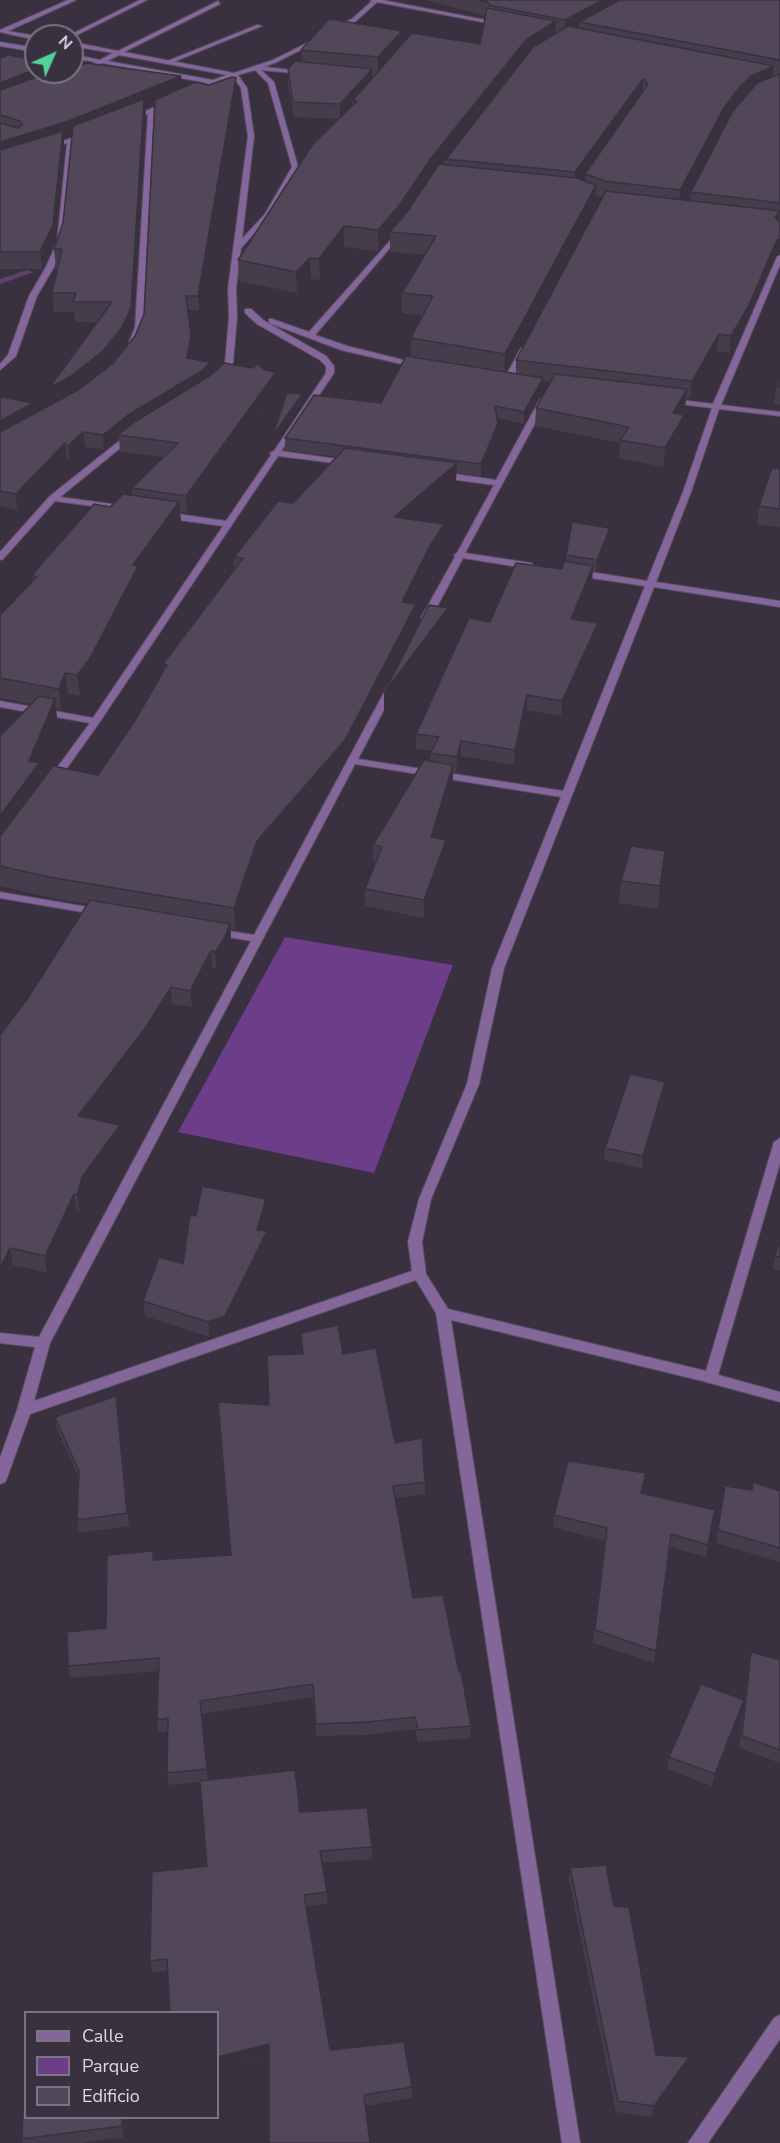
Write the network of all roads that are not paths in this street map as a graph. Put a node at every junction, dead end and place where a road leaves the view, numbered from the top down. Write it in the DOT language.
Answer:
graph roads {
  1 [pos="73,0"];
  2 [pos="144,0"];
  3 [pos="375,0"];
  4 [pos="218,3"];
  5 [pos="501,24"];
  6 [pos="259,26"];
  7 [pos="84,30"];
  8 [pos="1,31"];
  9 [pos="24,36"];
  10 [pos="0,44"];
  11 [pos="84,47"];
  12 [pos="24,50"];
  13 [pos="118,54"];
  14 [pos="24,58"];
  15 [pos="84,58"];
  16 [pos="100,61"];
  17 [pos="166,63"];
  18 [pos="256,68"];
  19 [pos="0,69"];
  20 [pos="84,70"];
  21 [pos="235,75"];
  22 [pos="315,75"];
  23 [pos="213,82"];
  24 [pos="244,88"];
  25 [pos="185,95"];
  26 [pos="176,100"];
  27 [pos="152,110"];
  28 [pos="121,122"];
  29 [pos="90,133"];
  30 [pos="70,141"];
  31 [pos="39,151"];
  32 [pos="303,159"];
  33 [pos="295,167"];
  34 [pos="404,230"];
  35 [pos="238,247"];
  36 [pos="780,257"];
  37 [pos="232,289"];
  38 [pos="248,311"];
  39 [pos="311,335"];
  40 [pos="529,339"];
  41 [pos="130,350"];
  42 [pos="423,367"];
  43 [pos="0,368"];
  44 [pos="497,379"];
  45 [pos="215,381"];
  46 [pos="507,381"];
  47 [pos="518,382"];
  48 [pos="551,386"];
  49 [pos="657,400"];
  50 [pos="716,407"];
  51 [pos="780,414"];
  52 [pos="142,428"];
  53 [pos="274,453"];
  54 [pos="357,464"];
  55 [pos="428,473"];
  56 [pos="499,483"];
  57 [pos="53,498"];
  58 [pos="134,510"];
  59 [pos="157,514"];
  60 [pos="227,524"];
  61 [pos="458,555"];
  62 [pos="0,557"];
  63 [pos="537,567"];
  64 [pos="572,572"];
  65 [pos="651,584"];
  66 [pos="780,603"];
  67 [pos="421,627"];
  68 [pos="395,679"];
  69 [pos="0,704"];
  70 [pos="96,721"];
  71 [pos="353,761"];
  72 [pos="48,786"];
  73 [pos="566,795"];
  74 [pos="0,895"];
  75 [pos="106,913"];
  76 [pos="200,929"];
  77 [pos="259,939"];
  78 [pos="780,1142"];
  79 [pos="419,1274"];
  80 [pos="443,1313"];
  81 [pos="0,1338"];
  82 [pos="43,1343"];
  83 [pos="711,1378"];
  84 [pos="780,1397"];
  85 [pos="24,1410"];
  86 [pos="0,1478"];
  87 [pos="780,2024"];
  88 [pos="571,2143"];
  89 [pos="696,2143"];
  1 -- 8 [label="street"];
  2 -- 7 [label="street"];
  3 -- 5 [label="street"];
  3 -- 18 [label="street"];
  4 -- 13 [label="street"];
  6 -- 17 [label="street"];
  8 -- 9 [label="street"];
  10 -- 12 [label="street"];
  11 -- 13 [label="street"];
  13 -- 16 [label="street"];
  13 -- 17 [label="street"];
  14 -- 19 [label="street"];
  15 -- 16 [label="street"];
  16 -- 20 [label="street"];
  16 -- 23 [label="street"];
  17 -- 21 [label="street"];
  18 -- 21 [label="street"];
  18 -- 22 [label="street"];
  18 -- 33 [label="street"];
  21 -- 23 [label="street"];
  21 -- 24 [label="street"];
  23 -- 24 [label="street"];
  23 -- 25 [label="street"];
  24 -- 35 [label="street"];
  26 -- 27 [label="street"];
  27 -- 28 [label="street"];
  27 -- 41 [label="street"];
  29 -- 30 [label="street"];
  30 -- 31 [label="street"];
  30 -- 43 [label="street"];
  32 -- 33 [label="street"];
  33 -- 35 [label="street"];
  34 -- 39 [label="street"];
  35 -- 37 [label="street"];
  36 -- 50 [label="street"];
  37 -- 38 [label="street"];
  37 -- 45 [label="street"];
  38 -- 39 [label="street"];
  38 -- 53 [label="street"];
  39 -- 42 [label="street"];
  40 -- 46 [label="street"];
  44 -- 46 [label="street"];
  46 -- 47 [label="street"];
  48 -- 56 [label="street"];
  49 -- 50 [label="street"];
  50 -- 51 [label="street"];
  50 -- 65 [label="street"];
  52 -- 57 [label="street"];
  53 -- 54 [label="street"];
  53 -- 60 [label="street"];
  55 -- 56 [label="street"];
  56 -- 61 [label="street"];
  57 -- 58 [label="street"];
  57 -- 62 [label="street"];
  59 -- 60 [label="street"];
  60 -- 70 [label="street"];
  61 -- 63 [label="street"];
  61 -- 67 [label="street"];
  64 -- 65 [label="street"];
  65 -- 66 [label="street"];
  65 -- 73 [label="street"];
  68 -- 71 [label="street"];
  69 -- 70 [label="street"];
  70 -- 72 [label="street"];
  71 -- 73 [label="street"];
  71 -- 77 [label="street"];
  73 -- 79 [label="street"];
  74 -- 75 [label="street"];
  76 -- 77 [label="street"];
  77 -- 82 [label="street"];
  78 -- 83 [label="street"];
  79 -- 80 [label="street"];
  79 -- 85 [label="street"];
  80 -- 83 [label="street"];
  80 -- 88 [label="street"];
  81 -- 82 [label="street"];
  82 -- 85 [label="street"];
  83 -- 84 [label="street"];
  85 -- 86 [label="street"];
  87 -- 89 [label="street"];
}
